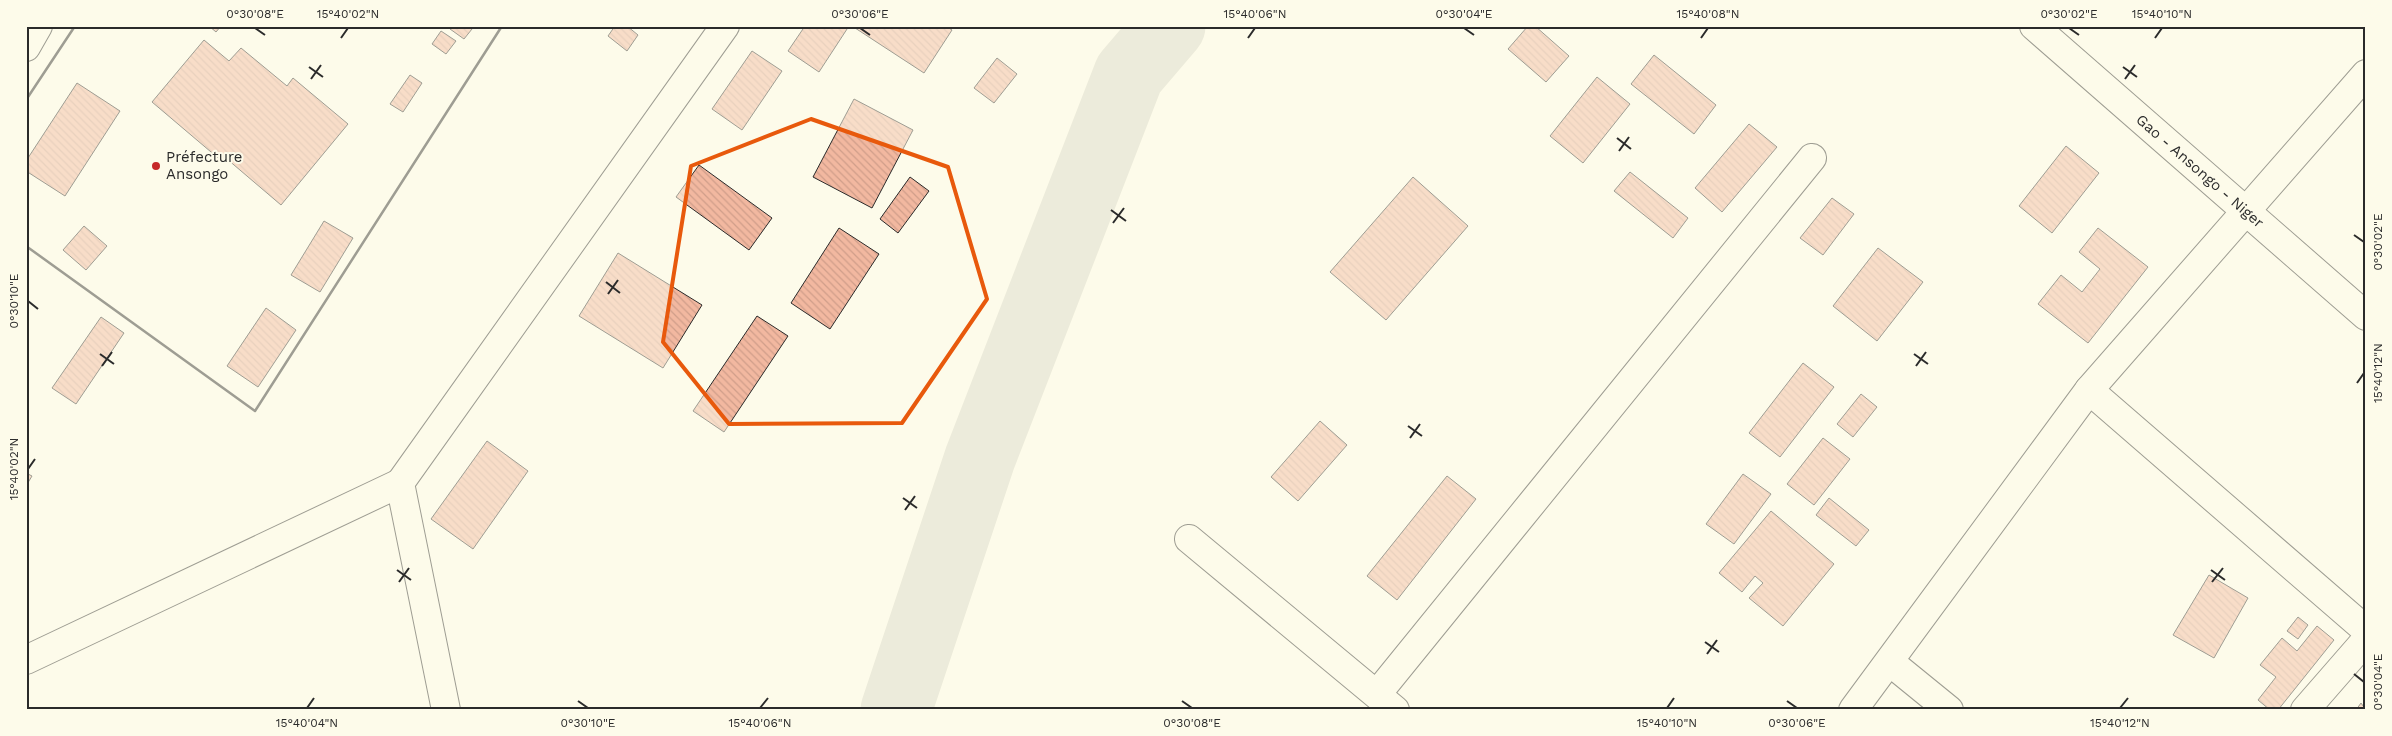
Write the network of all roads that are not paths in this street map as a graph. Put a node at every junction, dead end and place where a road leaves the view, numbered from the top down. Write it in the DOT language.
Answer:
graph roads {
  1 [pos="38,26"];
  2 [pos="725,26"];
  3 [pos="2034,26"];
  4 [pos="26,47"];
  5 [pos="2366,74"];
  6 [pos="1812,158"];
  7 [pos="2246,210"];
  8 [pos="2366,316"];
  9 [pos="2089,390"];
  10 [pos="400,483"];
  11 [pos="1189,539"];
  12 [pos="2366,630"];
  13 [pos="2366,640"];
  14 [pos="26,660"];
  15 [pos="1890,662"];
  16 [pos="1386,702"];
  17 [pos="446,710"];
  18 [pos="1853,710"];
  19 [pos="1949,710"];
  20 [pos="2305,710"];
  1 -- 4 [label="street"];
  2 -- 10 [label="street"];
  3 -- 7 [label="street, Gao - Ansongo - Niger"];
  5 -- 7 [label="street"];
  6 -- 16 [label="street"];
  7 -- 8 [label="street, Gao - Ansongo - Niger"];
  7 -- 9 [label="street"];
  9 -- 12 [label="street"];
  9 -- 15 [label="street"];
  10 -- 14 [label="street"];
  10 -- 17 [label="street"];
  11 -- 16 [label="street"];
  13 -- 20 [label="street"];
  15 -- 18 [label="street"];
  15 -- 19 [label="street"];
}
